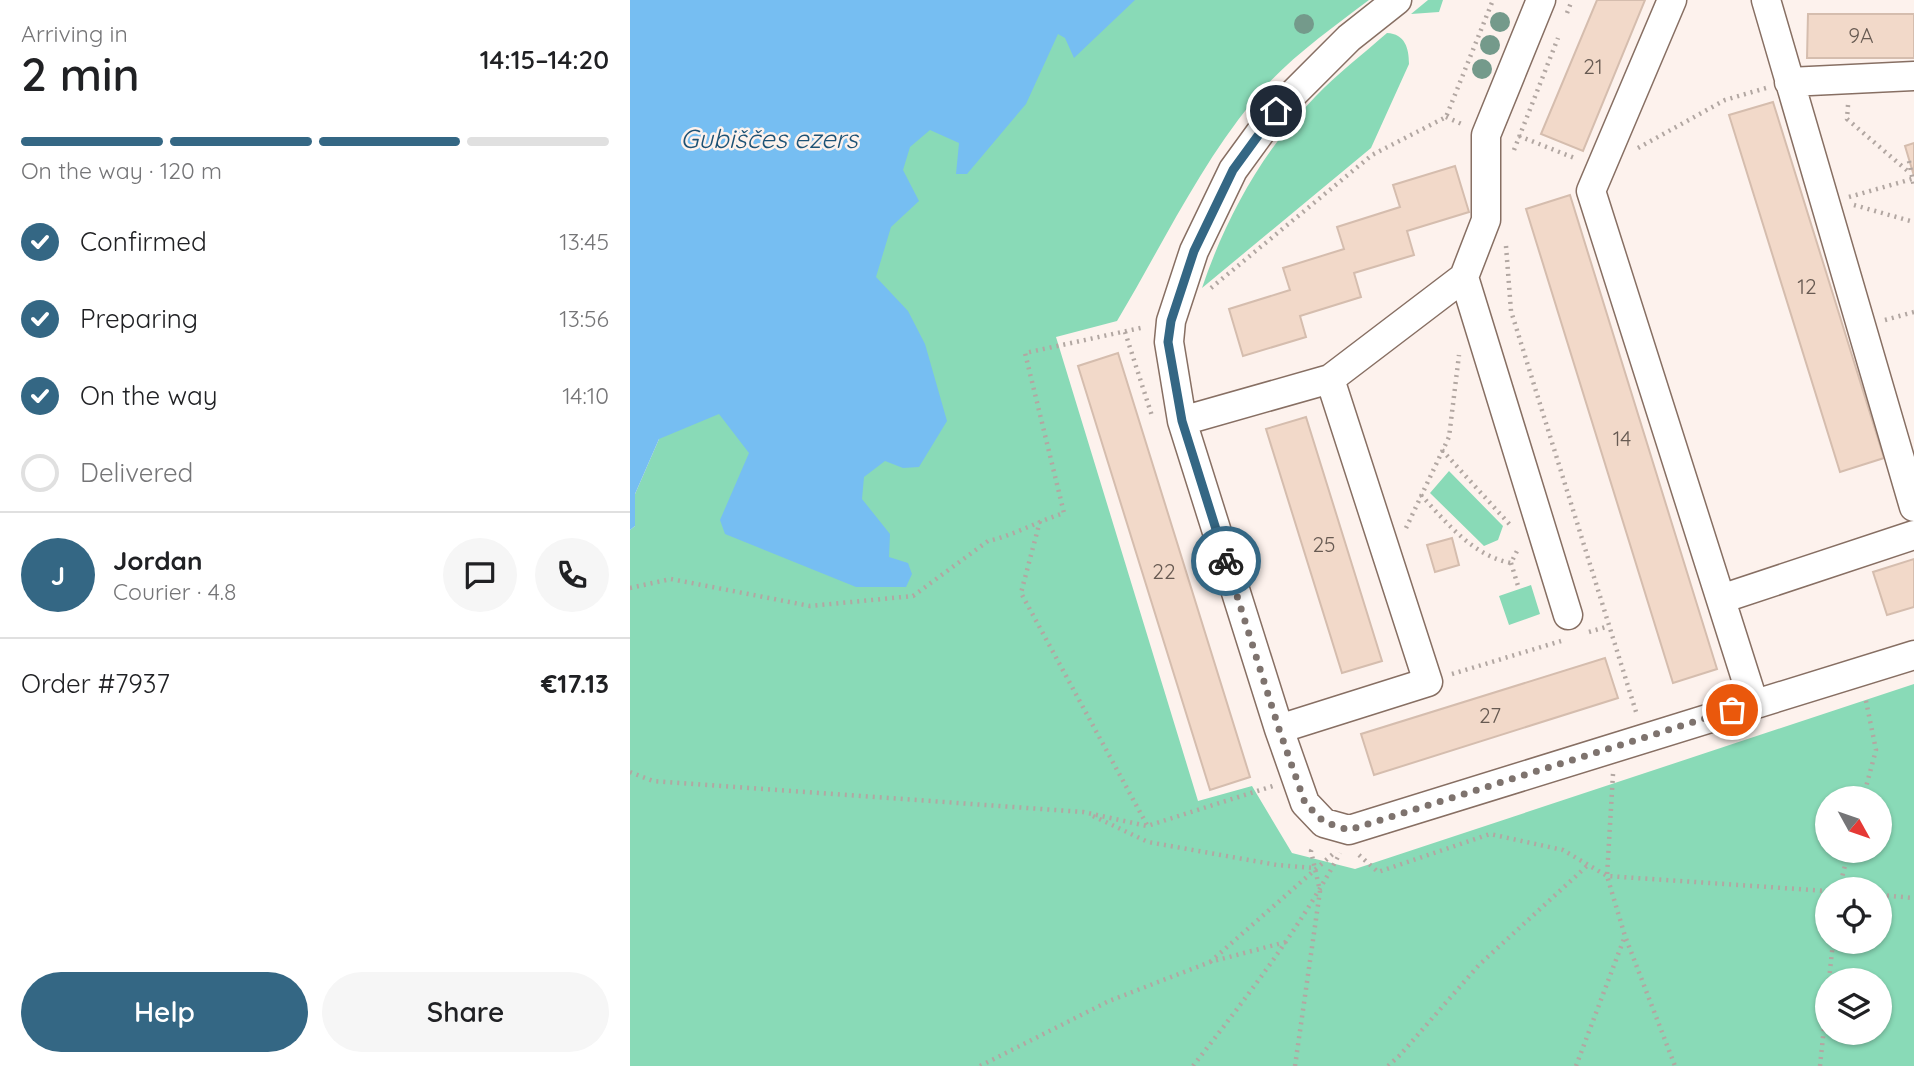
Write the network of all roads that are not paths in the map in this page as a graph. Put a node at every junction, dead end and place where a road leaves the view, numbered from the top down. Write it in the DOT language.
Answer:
graph roads {
  1 [pos="1397,0"];
  2 [pos="1541,0"];
  3 [pos="1672,0"];
  4 [pos="1766,0"];
  5 [pos="1914,76"];
  6 [pos="1788,82"];
  7 [pos="1464,277"];
  8 [pos="1330,379"];
  9 [pos="1182,421"];
  10 [pos="1914,507"];
  11 [pos="1914,535"];
  12 [pos="1721,599"];
  13 [pos="1574,629"];
  14 [pos="1914,654"];
  15 [pos="1755,704"];
  16 [pos="1279,729"];
  1 -- 9 [label="street"];
  2 -- 7 [label="street"];
  3 -- 12 [label="street"];
  4 -- 6 [label="street"];
  5 -- 6 [label="street"];
  6 -- 10 [label="street"];
  7 -- 8 [label="street"];
  7 -- 13 [label="street"];
  8 -- 9 [label="street"];
  8 -- 16 [label="street"];
  9 -- 16 [label="street"];
  11 -- 12 [label="street"];
  12 -- 15 [label="street"];
  14 -- 15 [label="street"];
  15 -- 16 [label="street"];
}
